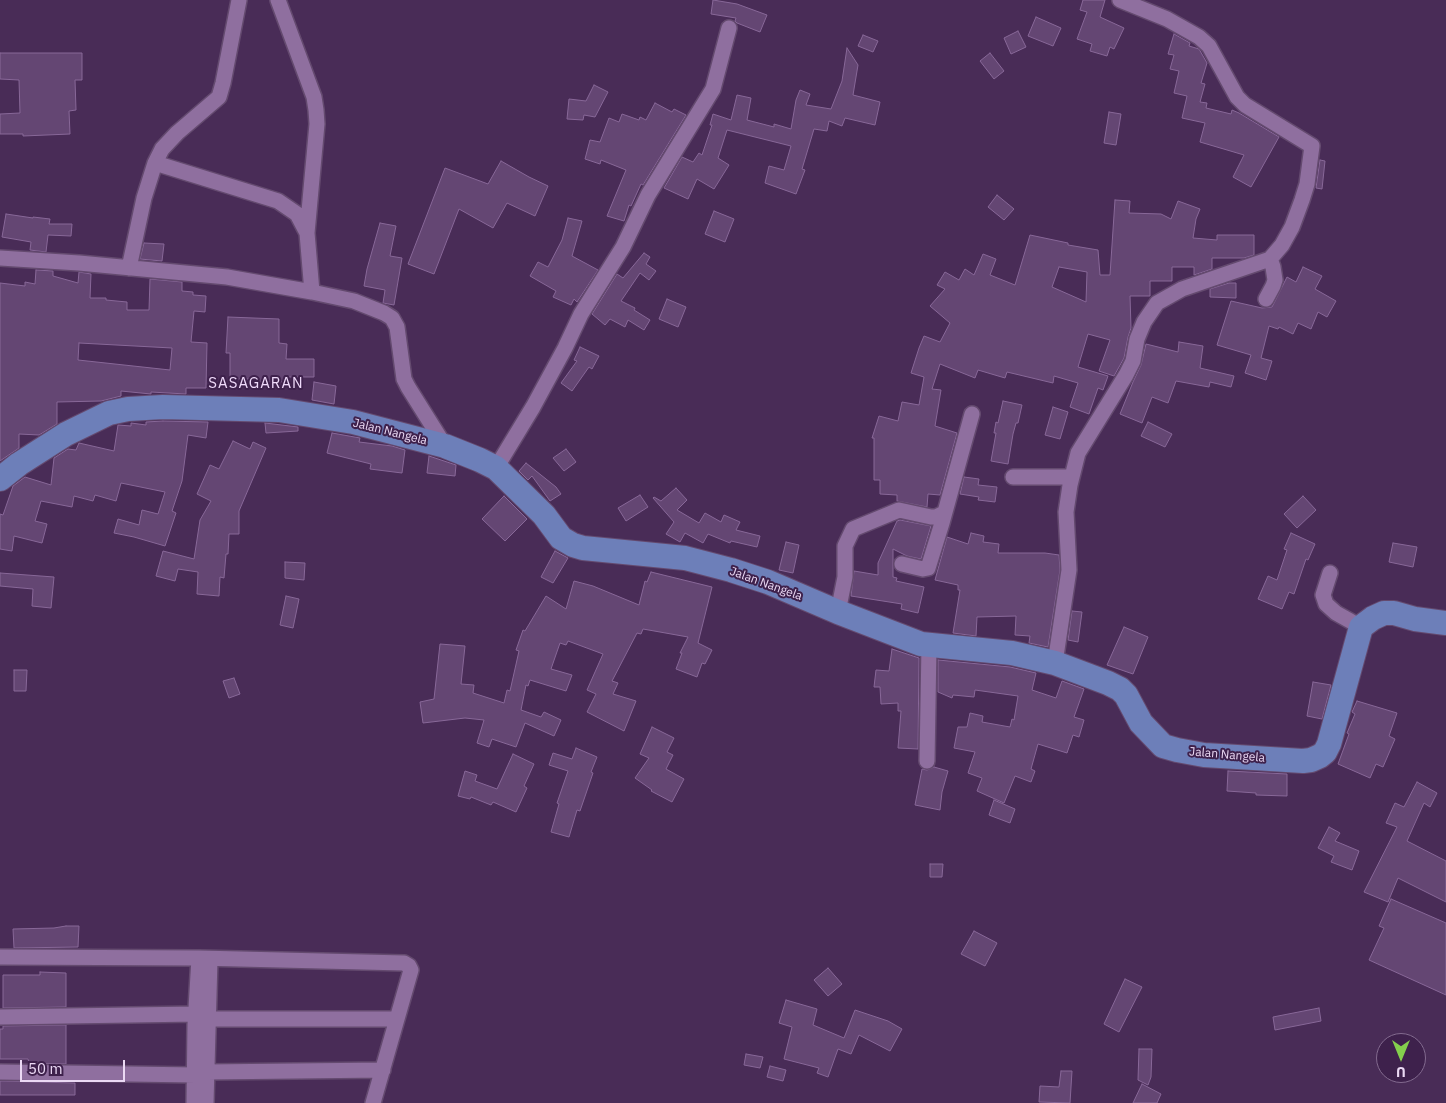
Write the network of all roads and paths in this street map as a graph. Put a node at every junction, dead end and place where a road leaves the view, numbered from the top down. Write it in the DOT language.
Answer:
graph roads {
  1 [pos="240,0"];
  2 [pos="278,0"];
  3 [pos="1120,0"];
  4 [pos="729,28"];
  5 [pos="155,163"];
  6 [pos="307,233"];
  7 [pos="0,258"];
  8 [pos="1270,259"];
  9 [pos="129,268"];
  10 [pos="312,292"];
  11 [pos="1266,299"];
  12 [pos="972,414"];
  13 [pos="445,446"];
  14 [pos="496,468"];
  15 [pos="1013,477"];
  16 [pos="1072,477"];
  17 [pos="0,479"];
  18 [pos="944,513"];
  19 [pos="902,564"];
  20 [pos="1330,573"];
  21 [pos="838,612"];
  22 [pos="1446,623"];
  23 [pos="1361,628"];
  24 [pos="929,646"];
  25 [pos="1055,663"];
  26 [pos="927,761"];
  27 [pos="0,958"];
  28 [pos="205,959"];
  29 [pos="0,1017"];
  30 [pos="202,1017"];
  31 [pos="398,1019"];
  32 [pos="382,1070"];
  33 [pos="0,1072"];
  34 [pos="201,1074"];
  35 [pos="194,1103"];
  36 [pos="206,1103"];
  37 [pos="373,1103"];
  1 -- 5 [label="street"];
  2 -- 6 [label="street"];
  3 -- 8 [label="street"];
  4 -- 14 [label="street"];
  5 -- 6 [label="street"];
  5 -- 9 [label="street"];
  6 -- 10 [label="street"];
  7 -- 9 [label="street"];
  8 -- 11 [label="street"];
  8 -- 16 [label="street"];
  9 -- 10 [label="street"];
  10 -- 13 [label="street"];
  12 -- 18 [label="street"];
  13 -- 14 [label="main road, Jalan Nangela"];
  13 -- 17 [label="main road, Jalan Nangela"];
  14 -- 21 [label="main road, Jalan Nangela"];
  15 -- 16 [label="street"];
  16 -- 25 [label="street"];
  18 -- 19 [label="street"];
  18 -- 21 [label="street"];
  20 -- 23 [label="street"];
  21 -- 24 [label="main road, Jalan Nangela"];
  22 -- 23 [label="main road"];
  23 -- 25 [label="main road, Jalan Nangela"];
  24 -- 25 [label="main road, Jalan Nangela"];
  24 -- 26 [label="street"];
  27 -- 28 [label="street"];
  28 -- 30 [label="street"];
  28 -- 31 [label="street"];
  29 -- 30 [label="street"];
  30 -- 31 [label="street"];
  30 -- 34 [label="street"];
  31 -- 32 [label="street"];
  32 -- 34 [label="street"];
  32 -- 37 [label="street"];
  33 -- 34 [label="street"];
  34 -- 35 [label="street"];
  34 -- 36 [label="street"];
}
